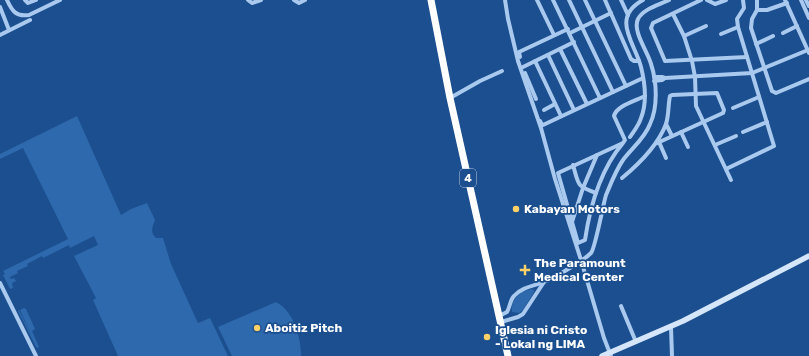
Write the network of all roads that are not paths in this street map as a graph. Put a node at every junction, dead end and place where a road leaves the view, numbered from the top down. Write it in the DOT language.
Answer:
graph roads {
  1 [pos="7,0"];
  2 [pos="36,0"];
  3 [pos="60,0"];
  4 [pos="248,0"];
  5 [pos="261,0"];
  6 [pos="294,0"];
  7 [pos="305,0"];
  8 [pos="431,0"];
  9 [pos="505,0"];
  10 [pos="537,0"];
  11 [pos="553,0"];
  12 [pos="569,0"];
  13 [pos="585,0"];
  14 [pos="605,0"];
  15 [pos="621,0"];
  16 [pos="643,0"];
  17 [pos="669,0"];
  18 [pos="701,0"];
  19 [pos="707,0"];
  20 [pos="726,0"];
  21 [pos="743,0"];
  22 [pos="757,0"];
  23 [pos="801,0"];
  24 [pos="806,0"];
  25 [pos="637,1"];
  26 [pos="26,2"];
  27 [pos="786,2"];
  28 [pos="809,6"];
  29 [pos="0,7"];
  30 [pos="757,10"];
  31 [pos="611,13"];
  32 [pos="674,14"];
  33 [pos="628,15"];
  34 [pos="809,18"];
  35 [pos="30,20"];
  36 [pos="595,21"];
  37 [pos="706,26"];
  38 [pos="797,26"];
  39 [pos="582,27"];
  40 [pos="738,27"];
  41 [pos="9,30"];
  42 [pos="569,31"];
  43 [pos="783,33"];
  44 [pos="627,34"];
  45 [pos="721,34"];
  46 [pos="0,35"];
  47 [pos="554,35"];
  48 [pos="622,36"];
  49 [pos="684,36"];
  50 [pos="773,36"];
  51 [pos="574,42"];
  52 [pos="756,44"];
  53 [pos="560,49"];
  54 [pos="808,52"];
  55 [pos="548,55"];
  56 [pos="747,57"];
  57 [pos="535,61"];
  58 [pos="639,61"];
  59 [pos="692,61"];
  60 [pos="523,67"];
  61 [pos="764,69"];
  62 [pos="502,71"];
  63 [pos="752,73"];
  64 [pos="695,77"];
  65 [pos="643,78"];
  66 [pos="654,79"];
  67 [pos="809,79"];
  68 [pos="626,86"];
  69 [pos="613,92"];
  70 [pos="696,93"];
  71 [pos="541,96"];
  72 [pos="644,96"];
  73 [pos="759,97"];
  74 [pos="450,98"];
  75 [pos="600,98"];
  76 [pos="556,104"];
  77 [pos="587,104"];
  78 [pos="733,108"];
  79 [pos="544,110"];
  80 [pos="574,110"];
  81 [pos="538,116"];
  82 [pos="561,116"];
  83 [pos="704,122"];
  84 [pos="767,122"];
  85 [pos="666,124"];
  86 [pos="681,132"];
  87 [pos="743,132"];
  88 [pos="672,136"];
  89 [pos="736,136"];
  90 [pos="630,137"];
  91 [pos="624,143"];
  92 [pos="657,143"];
  93 [pos="715,145"];
  94 [pos="688,147"];
  95 [pos="611,148"];
  96 [pos="615,153"];
  97 [pos="597,155"];
  98 [pos="666,158"];
  99 [pos="573,166"];
  100 [pos="726,169"];
  101 [pos="622,178"];
  102 [pos="731,180"];
  103 [pos="583,188"];
  104 [pos="596,193"];
  105 [pos="572,222"];
  106 [pos="809,256"];
  107 [pos="581,260"];
  108 [pos="544,282"];
  109 [pos="0,283"];
  110 [pos="621,306"];
  111 [pos="500,320"];
  112 [pos="671,327"];
  113 [pos="636,342"];
  114 [pos="611,354"];
  115 [pos="36,356"];
  116 [pos="508,356"];
  117 [pos="602,356"];
  118 [pos="672,356"];
  1 -- 3 [label="street"];
  2 -- 26 [label="street"];
  4 -- 5 [label="street"];
  6 -- 7 [label="street"];
  8 -- 74 [label="highway, 4"];
  9 -- 107 [label="street"];
  10 -- 47 [label="street"];
  11 -- 42 [label="street"];
  12 -- 39 [label="street"];
  13 -- 36 [label="street"];
  14 -- 31 [label="street"];
  15 -- 33 [label="street"];
  16 -- 25 [label="street"];
  17 -- 66 [label="street"];
  18 -- 32 [label="street"];
  19 -- 20 [label="street"];
  21 -- 40 [label="street"];
  22 -- 30 [label="street"];
  23 -- 34 [label="street"];
  24 -- 28 [label="street"];
  25 -- 33 [label="street"];
  27 -- 30 [label="street"];
  27 -- 38 [label="street"];
  29 -- 41 [label="street"];
  30 -- 52 [label="street"];
  31 -- 36 [label="street"];
  31 -- 48 [label="street"];
  32 -- 49 [label="street"];
  32 -- 59 [label="street"];
  33 -- 44 [label="street"];
  35 -- 41 [label="street"];
  36 -- 39 [label="street"];
  36 -- 68 [label="street"];
  37 -- 49 [label="street"];
  38 -- 43 [label="street"];
  38 -- 54 [label="street"];
  39 -- 42 [label="street"];
  39 -- 69 [label="street"];
  40 -- 45 [label="street"];
  40 -- 56 [label="street"];
  41 -- 46 [label="street"];
  42 -- 47 [label="street"];
  42 -- 51 [label="street"];
  44 -- 48 [label="street"];
  44 -- 58 [label="street"];
  47 -- 60 [label="street"];
  48 -- 58 [label="street"];
  49 -- 59 [label="street"];
  50 -- 52 [label="street"];
  51 -- 53 [label="street"];
  51 -- 75 [label="street"];
  52 -- 61 [label="street"];
  53 -- 55 [label="street"];
  53 -- 77 [label="street"];
  54 -- 61 [label="street"];
  55 -- 57 [label="street"];
  55 -- 80 [label="street"];
  56 -- 59 [label="street"];
  56 -- 63 [label="street"];
  57 -- 60 [label="street"];
  57 -- 76 [label="street"];
  58 -- 65 [label="street"];
  59 -- 64 [label="street"];
  60 -- 71 [label="street"];
  61 -- 63 [label="street"];
  61 -- 67 [label="street"];
  62 -- 74 [label="street"];
  63 -- 64 [label="street"];
  63 -- 73 [label="street"];
  64 -- 66 [label="street"];
  64 -- 70 [label="street"];
  65 -- 68 [label="street"];
  65 -- 72 [label="street"];
  66 -- 107 [label="street"];
  68 -- 69 [label="street"];
  69 -- 75 [label="street"];
  70 -- 83 [label="street"];
  70 -- 83 [label="street"];
  70 -- 85 [label="street"];
  72 -- 90 [label="street"];
  72 -- 91 [label="street"];
  73 -- 78 [label="street"];
  73 -- 84 [label="street"];
  74 -- 111 [label="highway, 4"];
  75 -- 77 [label="street"];
  76 -- 79 [label="street"];
  76 -- 82 [label="street"];
  77 -- 80 [label="street"];
  80 -- 82 [label="street"];
  81 -- 82 [label="street"];
  83 -- 86 [label="street"];
  83 -- 93 [label="street"];
  84 -- 87 [label="street"];
  84 -- 100 [label="street"];
  85 -- 88 [label="street"];
  85 -- 92 [label="street"];
  86 -- 88 [label="street"];
  86 -- 94 [label="street"];
  88 -- 92 [label="street"];
  89 -- 93 [label="street"];
  91 -- 95 [label="street"];
  91 -- 96 [label="street"];
  92 -- 98 [label="street"];
  92 -- 101 [label="street"];
  93 -- 100 [label="street"];
  95 -- 96 [label="street"];
  95 -- 97 [label="street"];
  96 -- 104 [label="street"];
  97 -- 99 [label="street"];
  97 -- 103 [label="street"];
  99 -- 103 [label="street"];
  99 -- 105 [label="street"];
  100 -- 102 [label="street"];
  103 -- 104 [label="street"];
  103 -- 105 [label="street"];
  104 -- 105 [label="street"];
  106 -- 112 [label="street"];
  107 -- 108 [label="street"];
  107 -- 114 [label="street"];
  108 -- 111 [label="street"];
  108 -- 111 [label="street"];
  109 -- 115 [label="street"];
  110 -- 113 [label="street"];
  111 -- 116 [label="highway, 4"];
  112 -- 113 [label="street"];
  112 -- 118 [label="street"];
  113 -- 114 [label="street"];
  114 -- 117 [label="street"];
}
